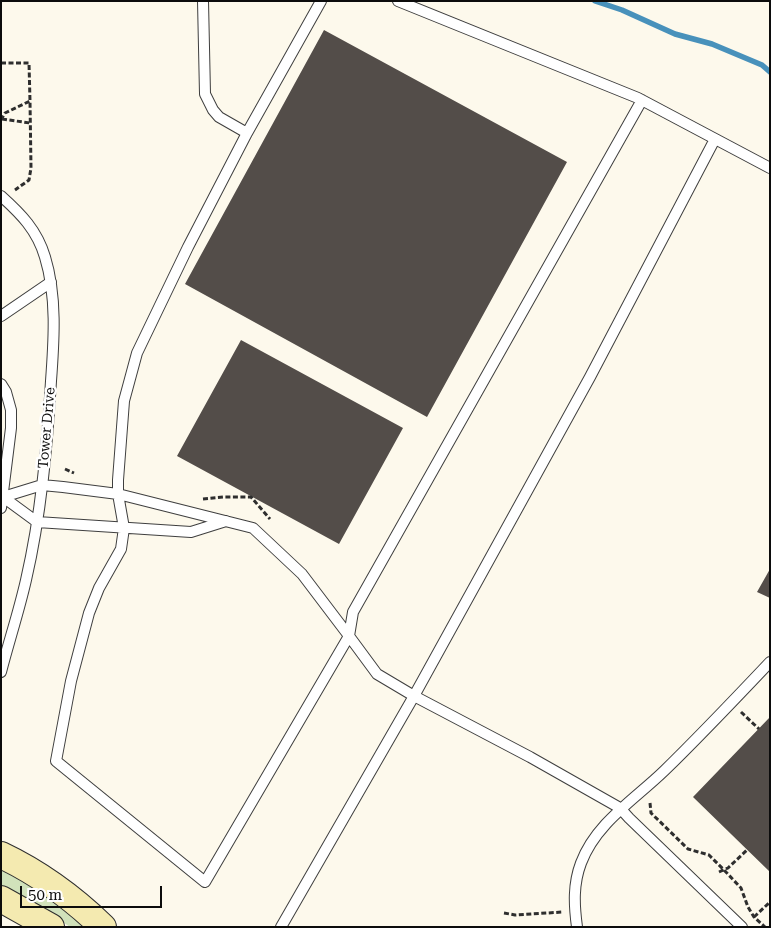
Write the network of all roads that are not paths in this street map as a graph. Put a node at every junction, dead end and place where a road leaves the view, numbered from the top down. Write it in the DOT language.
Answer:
graph roads {
  1 [pos="203,1"];
  2 [pos="321,1"];
  3 [pos="398,1"];
  4 [pos="642,100"];
  5 [pos="247,133"];
  6 [pos="715,139"];
  7 [pos="770,168"];
  8 [pos="1,196"];
  9 [pos="51,282"];
  10 [pos="1,316"];
  11 [pos="1,384"];
  12 [pos="42,485"];
  13 [pos="118,494"];
  14 [pos="3,497"];
  15 [pos="1,508"];
  16 [pos="226,521"];
  17 [pos="37,522"];
  18 [pos="124,528"];
  19 [pos="349,636"];
  20 [pos="770,662"];
  21 [pos="1,672"];
  22 [pos="414,696"];
  23 [pos="620,808"];
  24 [pos="1,855"];
  25 [pos="1,899"];
  26 [pos="50,927"];
  27 [pos="103,927"];
  28 [pos="281,927"];
  29 [pos="577,927"];
  30 [pos="742,927"];
  1 -- 5 [label="lane"];
  2 -- 5 [label="lane"];
  3 -- 4 [label="lane"];
  4 -- 6 [label="lane"];
  4 -- 19 [label="lane"];
  5 -- 13 [label="lane"];
  6 -- 7 [label="lane"];
  6 -- 22 [label="lane"];
  8 -- 9 [label="lane, Tower Drive"];
  9 -- 10 [label="lane"];
  9 -- 12 [label="lane, Tower Drive"];
  11 -- 14 [label="lane"];
  12 -- 13 [label="lane"];
  12 -- 14 [label="lane"];
  12 -- 17 [label="lane, Tower Drive"];
  13 -- 16 [label="lane"];
  13 -- 18 [label="lane"];
  14 -- 15 [label="lane"];
  14 -- 17 [label="lane"];
  16 -- 18 [label="lane"];
  16 -- 19 [label="lane"];
  17 -- 18 [label="lane"];
  17 -- 21 [label="lane, Tower Drive"];
  18 -- 19 [label="lane"];
  19 -- 22 [label="lane"];
  20 -- 23 [label="lane"];
  22 -- 23 [label="lane"];
  22 -- 28 [label="lane"];
  23 -- 29 [label="lane"];
  23 -- 30 [label="lane"];
  24 -- 27 [label="street"];
  25 -- 26 [label="street"];
}
